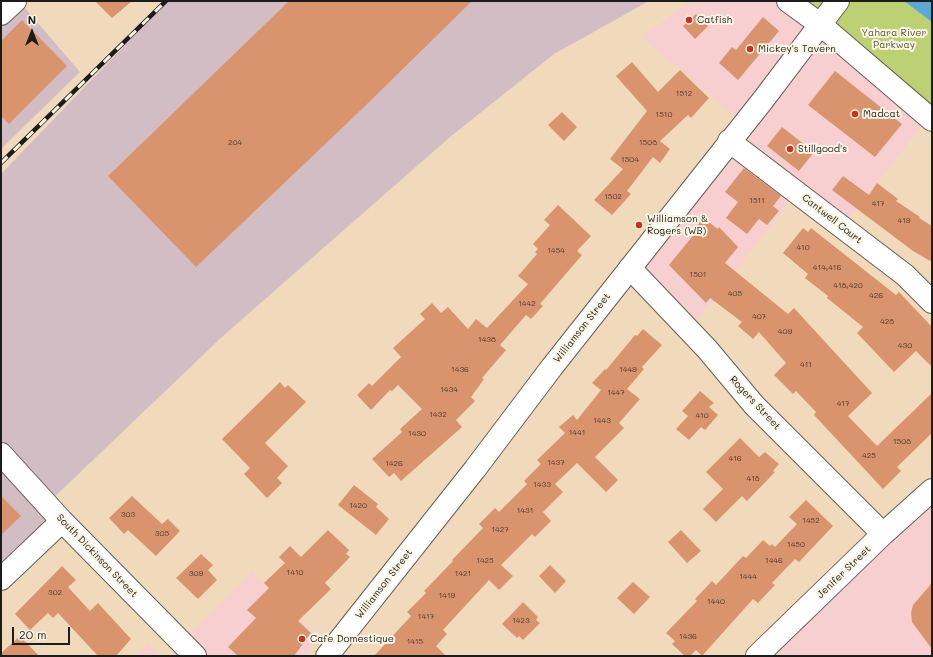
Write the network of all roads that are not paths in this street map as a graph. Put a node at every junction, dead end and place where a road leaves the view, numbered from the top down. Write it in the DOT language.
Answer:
graph roads {
  1 [pos="14,1"];
  2 [pos="788,1"];
  3 [pos="838,1"];
  4 [pos="1,14"];
  5 [pos="821,25"];
  6 [pos="932,120"];
  7 [pos="729,141"];
  8 [pos="630,268"];
  9 [pos="932,302"];
  10 [pos="1,454"];
  11 [pos="932,490"];
  12 [pos="62,521"];
  13 [pos="883,534"];
  14 [pos="1,579"];
  15 [pos="195,656"];
  16 [pos="327,656"];
  17 [pos="757,656"];
  1 -- 4 [label="street"];
  2 -- 5 [label="street"];
  3 -- 5 [label="street, Williamson Street"];
  5 -- 6 [label="street"];
  5 -- 7 [label="street, Williamson Street"];
  7 -- 8 [label="street, Williamson Street"];
  7 -- 9 [label="street, Cantwell Court"];
  8 -- 13 [label="street, Rogers Street"];
  8 -- 16 [label="street, Williamson Street"];
  10 -- 12 [label="street, South Dickinson Street"];
  11 -- 13 [label="street, Jenifer Street"];
  12 -- 14 [label="street"];
  12 -- 15 [label="street, South Dickinson Street"];
  13 -- 17 [label="street, Jenifer Street"];
}
